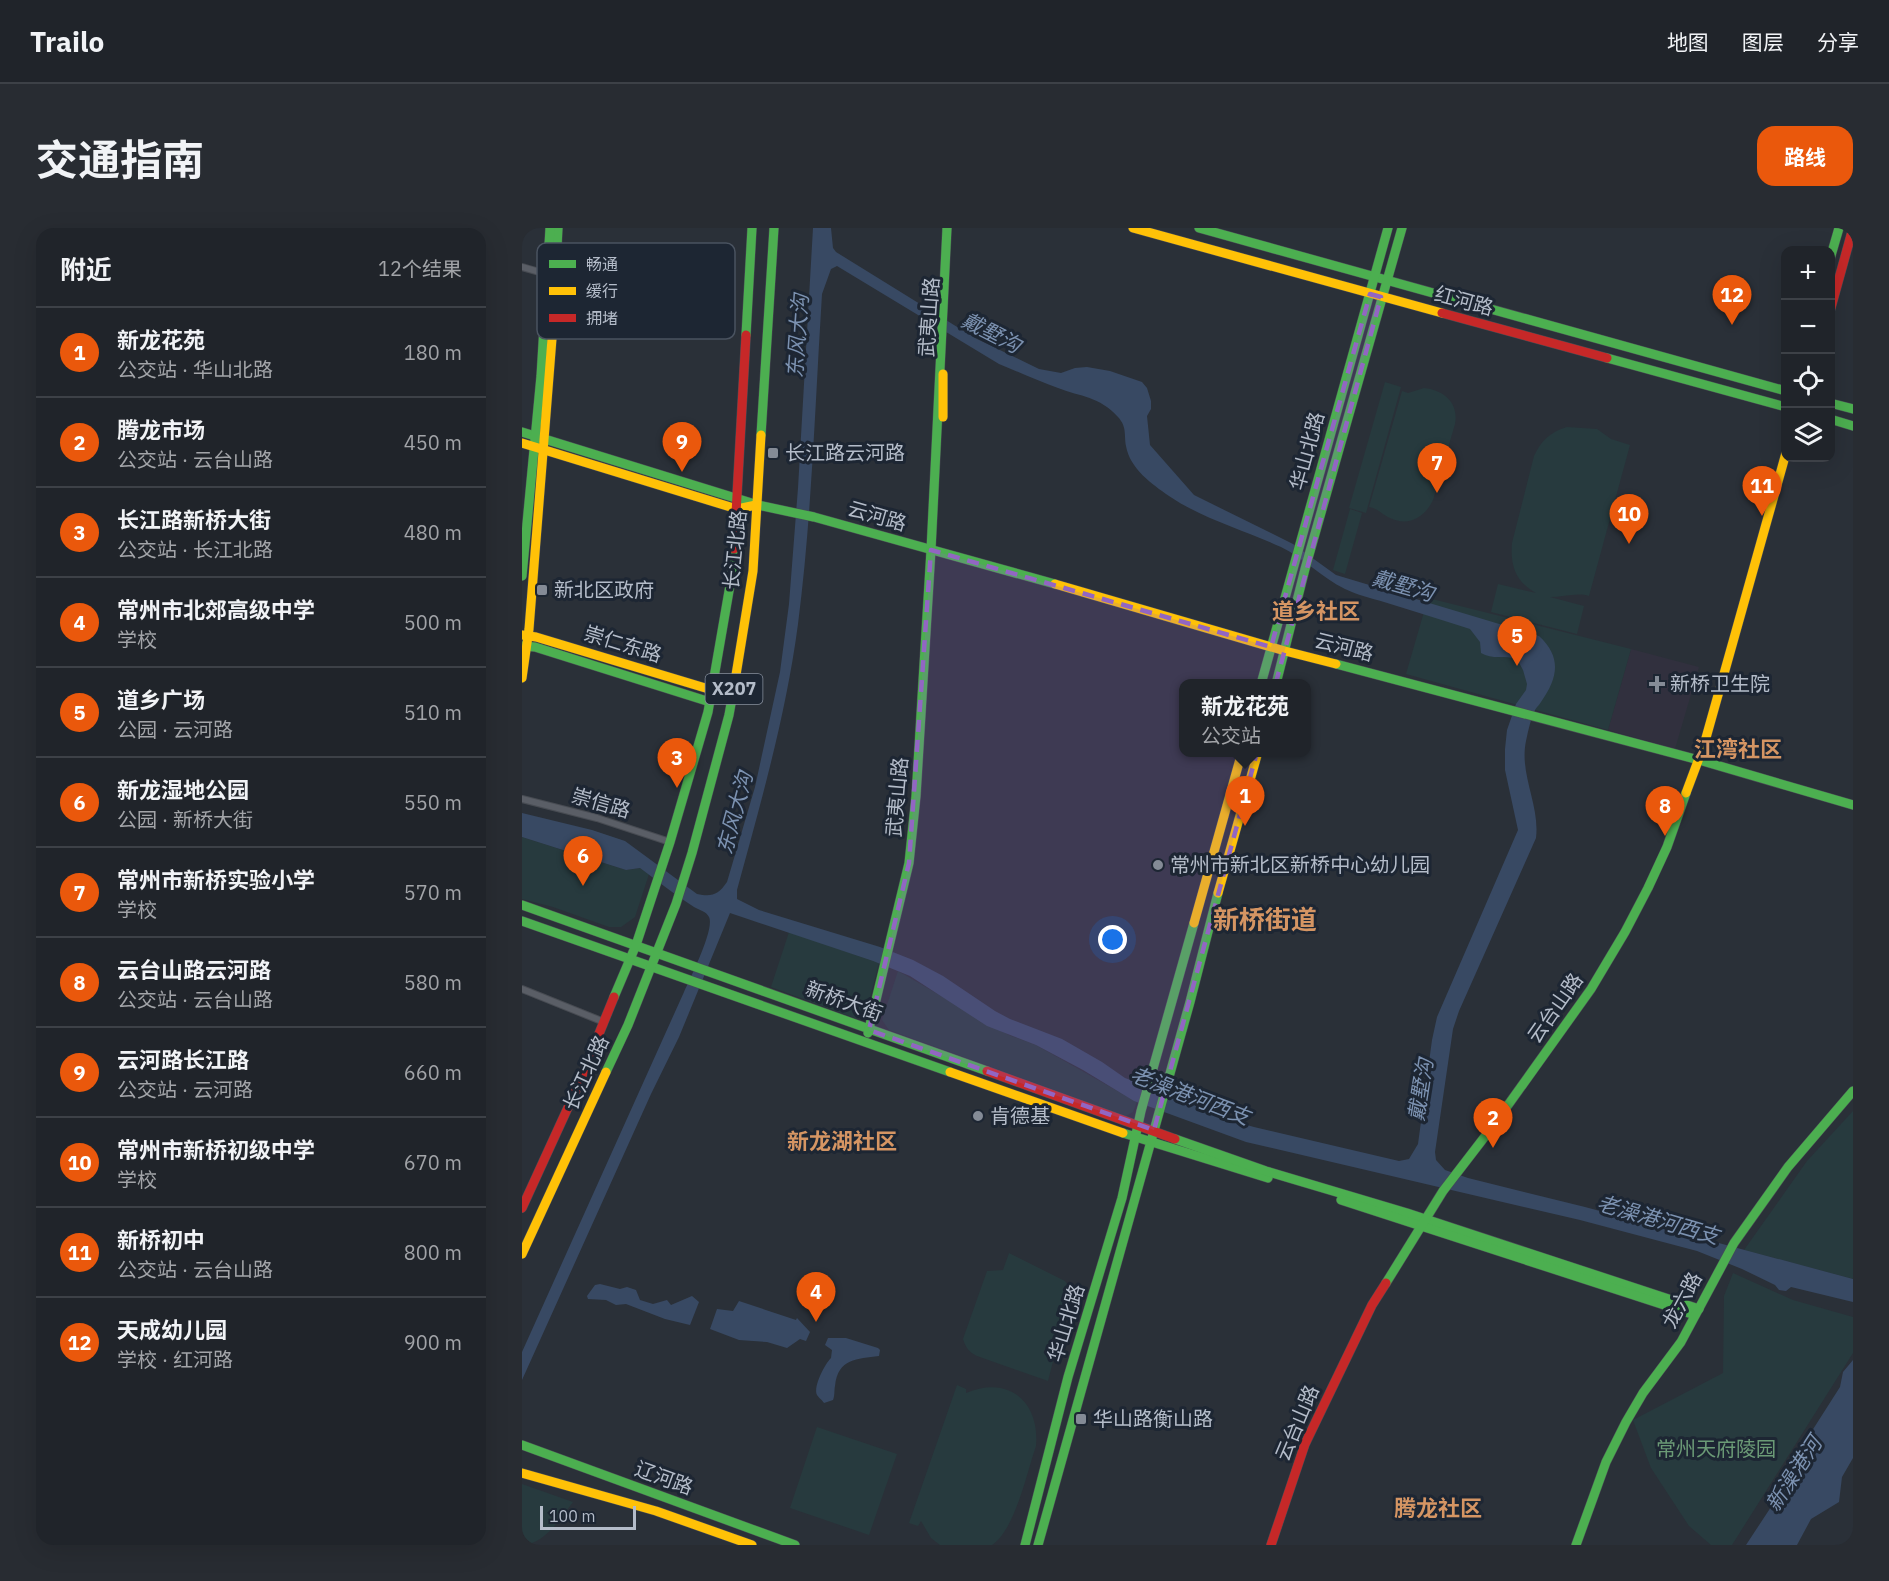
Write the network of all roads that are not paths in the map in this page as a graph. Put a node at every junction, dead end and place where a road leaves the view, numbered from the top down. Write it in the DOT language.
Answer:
graph roads {
  1 [pos="550,228"];
  2 [pos="558,228"];
  3 [pos="752,228"];
  4 [pos="774,228"];
  5 [pos="947,228"];
  6 [pos="952,228"];
  7 [pos="1133,228"];
  8 [pos="1199,228"];
  9 [pos="1388,228"];
  10 [pos="1402,228"];
  11 [pos="1839,228"];
  12 [pos="1853,228"];
  13 [pos="551,243"];
  14 [pos="556,243"];
  15 [pos="1834,246"];
  16 [pos="522,267"];
  17 [pos="537,271"];
  18 [pos="1375,277"];
  19 [pos="1386,280"];
  20 [pos="1370,294"];
  21 [pos="1381,297"];
  22 [pos="1833,300"];
  23 [pos="944,316"];
  24 [pos="548,339"];
  25 [pos="1781,390"];
  26 [pos="1835,405"];
  27 [pos="1781,406"];
  28 [pos="1853,410"];
  29 [pos="1835,421"];
  30 [pos="1853,426"];
  31 [pos="522,432"];
  32 [pos="522,443"];
  33 [pos="539,443"];
  34 [pos="1782,462"];
  35 [pos="737,498"];
  36 [pos="758,505"];
  37 [pos="737,509"];
  38 [pos="523,540"];
  39 [pos="932,550"];
  40 [pos="522,576"];
  41 [pos="525,635"];
  42 [pos="525,646"];
  43 [pos="1271,647"];
  44 [pos="1285,651"];
  45 [pos="522,678"];
  46 [pos="1262,679"];
  47 [pos="1277,679"];
  48 [pos="712,690"];
  49 [pos="710,702"];
  50 [pos="1241,757"];
  51 [pos="1257,757"];
  52 [pos="1699,760"];
  53 [pos="522,799"];
  54 [pos="1853,805"];
  55 [pos="668,844"];
  56 [pos="522,905"];
  57 [pos="522,921"];
  58 [pos="636,945"];
  59 [pos="657,953"];
  60 [pos="630,959"];
  61 [pos="651,967"];
  62 [pos="522,989"];
  63 [pos="604,1022"];
  64 [pos="869,1030"];
  65 [pos="866,1041"];
  66 [pos="1853,1091"];
  67 [pos="1137,1125"];
  68 [pos="1154,1130"];
  69 [pos="1135,1137"];
  70 [pos="1151,1142"];
  71 [pos="522,1208"];
  72 [pos="1423,1222"];
  73 [pos="522,1254"];
  74 [pos="1697,1312"];
  75 [pos="522,1445"];
  76 [pos="522,1473"];
  77 [pos="753,1545"];
  78 [pos="795,1545"];
  79 [pos="1025,1545"];
  80 [pos="1038,1545"];
  81 [pos="1271,1545"];
  82 [pos="1576,1545"];
  1 -- 13 [label="street"];
  2 -- 14 [label="street"];
  3 -- 35 [label="street, 长江北路 / X207"];
  4 -- 36 [label="street, 长江北路 / X207"];
  5 -- 23 [label="street, 武夷山路"];
  6 -- 23 [label="street, 武夷山路"];
  7 -- 20 [label="street, 红河路"];
  8 -- 18 [label="street, 红河路"];
  9 -- 18 [label="street, 华山北路"];
  10 -- 19 [label="street, 华山北路"];
  11 -- 15 [label="street"];
  12 -- 22 [label="street"];
  16 -- 17 [label="street"];
  18 -- 19 [label="street, 红河路"];
  18 -- 20 [label="street, 华山北路"];
  19 -- 21 [label="street, 华山北路"];
  19 -- 25 [label="street, 红河路"];
  20 -- 21 [label="street, 红河路"];
  20 -- 43 [label="street, 华山北路"];
  21 -- 27 [label="street, 红河路"];
  21 -- 44 [label="street, 华山北路"];
  23 -- 39 [label="street, 武夷山路"];
  24 -- 33 [label="street"];
  26 -- 28 [label="street"];
  29 -- 30 [label="street"];
  31 -- 33 [label="street, 云河路"];
  32 -- 33 [label="street, 云河路"];
  33 -- 35 [label="street, 云河路"];
  33 -- 37 [label="street, 云河路"];
  33 -- 38 [label="street"];
  33 -- 41 [label="street"];
  34 -- 52 [label="street, 云台山路"];
  35 -- 36 [label="street, 云河路"];
  35 -- 37 [label="street, 长江北路 / X207"];
  36 -- 37 [label="street, 云河路"];
  36 -- 39 [label="street, 云河路"];
  36 -- 59 [label="street, 长江北路 / X207"];
  37 -- 48 [label="street, 长江北路 / X207"];
  38 -- 40 [label="street"];
  39 -- 43 [label="street, 云河路"];
  39 -- 64 [label="street, 武夷山路"];
  41 -- 42 [label="street"];
  41 -- 48 [label="street, 崇仁东路"];
  42 -- 45 [label="street"];
  42 -- 49 [label="street, 崇仁东路"];
  43 -- 44 [label="street, 云河路"];
  43 -- 46 [label="street, 华山北路"];
  44 -- 47 [label="street, 华山北路"];
  44 -- 52 [label="street, 云河路"];
  48 -- 49 [label="street, 长江北路 / X207"];
  49 -- 55 [label="street, 长江北路 / X207"];
  50 -- 67 [label="street, 华山北路"];
  51 -- 68 [label="street, 华山北路"];
  52 -- 54 [label="street, 云河路"];
  52 -- 72 [label="street, 云台山路"];
  53 -- 55 [label="street, 崇信路"];
  55 -- 58 [label="street, 长江北路"];
  56 -- 58 [label="street, 新桥大街"];
  57 -- 60 [label="street, 新桥大街"];
  58 -- 59 [label="street, 新桥大街"];
  58 -- 60 [label="street, 长江北路"];
  59 -- 61 [label="street, 长江北路"];
  59 -- 64 [label="street, 新桥大街"];
  60 -- 61 [label="street, 新桥大街"];
  60 -- 63 [label="street, 长江北路"];
  61 -- 65 [label="street, 新桥大街"];
  61 -- 73 [label="street, 长江北路"];
  62 -- 63 [label="street"];
  63 -- 71 [label="street, 长江北路"];
  64 -- 65 [label="street, 武夷山路"];
  64 -- 67 [label="street, 新桥大街"];
  65 -- 69 [label="street, 新桥大街"];
  66 -- 74 [label="street, 龙六路"];
  67 -- 68 [label="street, 新桥大街"];
  67 -- 69 [label="street, 华山北路"];
  68 -- 70 [label="street, 华山北路"];
  68 -- 72 [label="street, 新桥大街"];
  69 -- 70 [label="street, 新桥大街"];
  69 -- 79 [label="street, 华山北路"];
  70 -- 72 [label="street, 新桥大街"];
  70 -- 80 [label="street, 华山北路"];
  72 -- 74 [label="street"];
  72 -- 81 [label="street, 云台山路"];
  74 -- 82 [label="street, 龙六路"];
  75 -- 78 [label="street, 辽河路"];
  76 -- 77 [label="street, 辽河路"];
}
